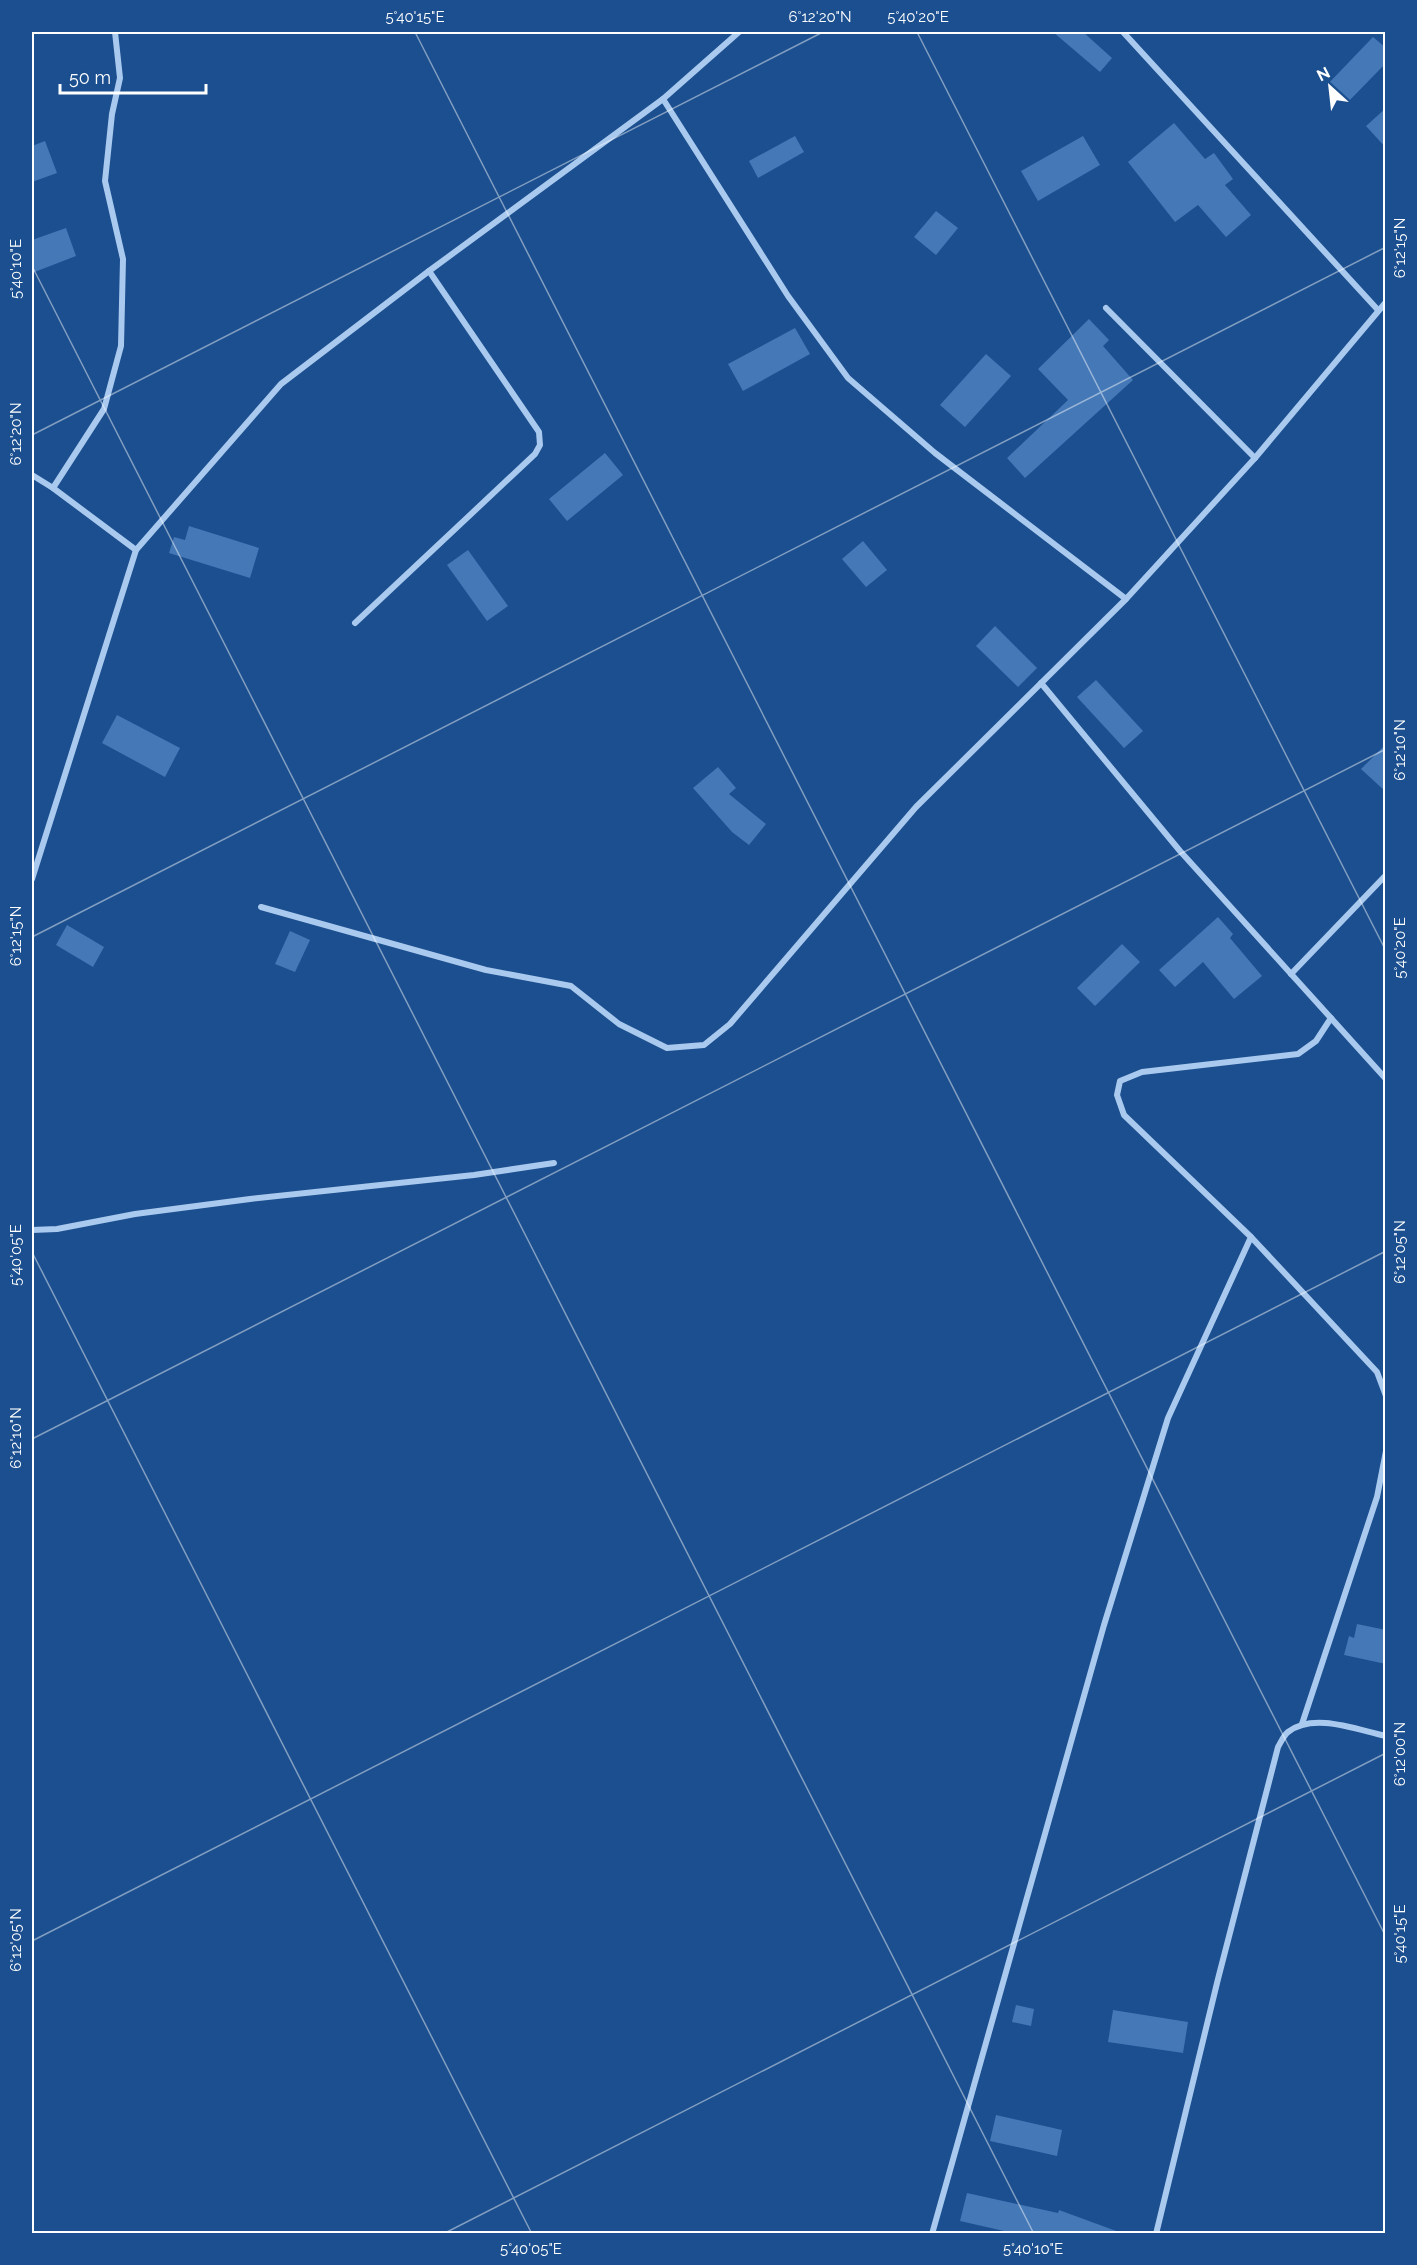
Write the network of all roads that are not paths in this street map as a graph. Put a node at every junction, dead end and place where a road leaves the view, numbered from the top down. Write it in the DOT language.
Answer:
graph roads {
  1 [pos="115,32"];
  2 [pos="740,32"];
  3 [pos="1123,32"];
  4 [pos="663,99"];
  5 [pos="429,271"];
  6 [pos="1386,302"];
  7 [pos="1106,308"];
  8 [pos="1378,310"];
  9 [pos="1255,458"];
  10 [pos="32,475"];
  11 [pos="53,488"];
  12 [pos="136,550"];
  13 [pos="1126,599"];
  14 [pos="355,623"];
  15 [pos="1041,683"];
  16 [pos="1386,875"];
  17 [pos="32,879"];
  18 [pos="261,907"];
  19 [pos="1291,974"];
  20 [pos="1331,1018"];
  21 [pos="1386,1079"];
  22 [pos="554,1163"];
  23 [pos="32,1230"];
  24 [pos="1251,1237"];
  25 [pos="1386,1396"];
  26 [pos="1386,1451"];
  27 [pos="1302,1724"];
  28 [pos="1386,1736"];
  29 [pos="932,2234"];
  30 [pos="1156,2234"];
  1 -- 11 [label="street"];
  2 -- 4 [label="street"];
  3 -- 8 [label="street"];
  4 -- 5 [label="street"];
  4 -- 13 [label="street"];
  5 -- 12 [label="street"];
  5 -- 14 [label="street"];
  6 -- 8 [label="street"];
  7 -- 9 [label="street"];
  8 -- 9 [label="street"];
  9 -- 13 [label="street"];
  10 -- 11 [label="street"];
  11 -- 12 [label="street"];
  12 -- 17 [label="street"];
  13 -- 15 [label="street"];
  15 -- 18 [label="street"];
  15 -- 19 [label="street"];
  16 -- 19 [label="street"];
  19 -- 20 [label="street"];
  20 -- 21 [label="street"];
  20 -- 24 [label="street"];
  22 -- 23 [label="street"];
  24 -- 25 [label="street"];
  24 -- 29 [label="street"];
  26 -- 27 [label="street"];
  27 -- 28 [label="street"];
  27 -- 30 [label="street"];
}
